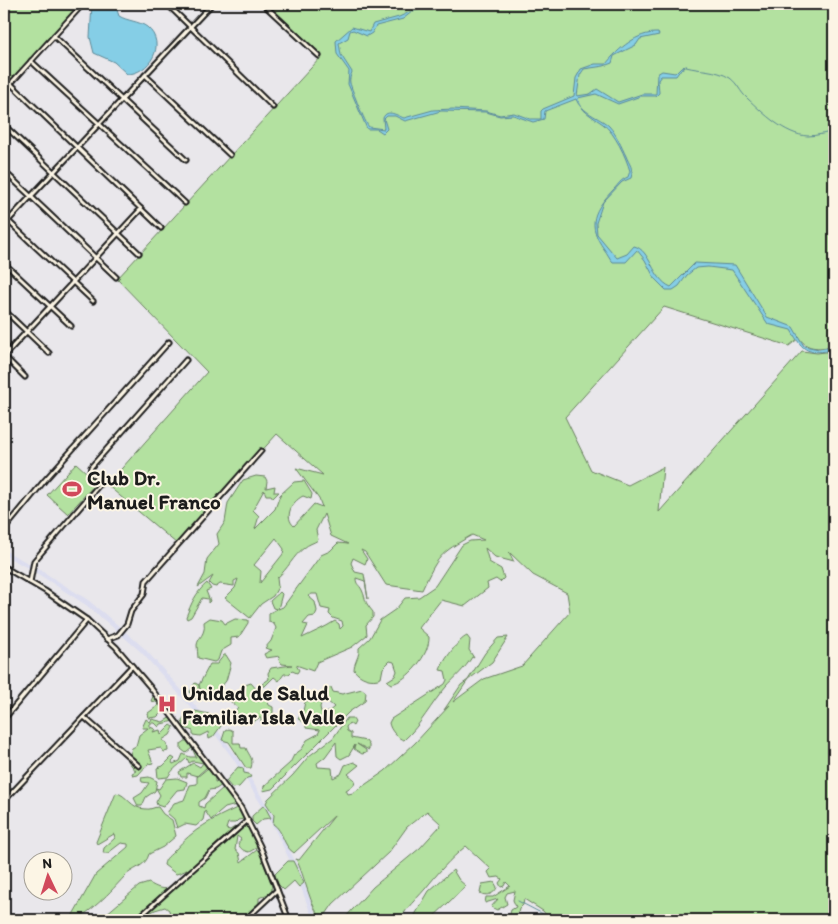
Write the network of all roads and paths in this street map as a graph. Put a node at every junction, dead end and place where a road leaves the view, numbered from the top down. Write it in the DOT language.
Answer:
graph roads {
  1 [pos="83,4"];
  2 [pos="168,4"];
  3 [pos="212,4"];
  4 [pos="263,4"];
  5 [pos="191,26"];
  6 [pos="54,36"];
  7 [pos="320,56"];
  8 [pos="31,60"];
  9 [pos="146,75"];
  10 [pos="11,84"];
  11 [pos="4,91"];
  12 [pos="122,100"];
  13 [pos="273,107"];
  14 [pos="4,124"];
  15 [pos="99,124"];
  16 [pos="78,147"];
  17 [pos="230,155"];
  18 [pos="186,160"];
  19 [pos="4,171"];
  20 [pos="54,172"];
  21 [pos="31,197"];
  22 [pos="185,203"];
  23 [pos="141,209"];
  24 [pos="4,217"];
  25 [pos="8,221"];
  26 [pos="4,225"];
  27 [pos="161,228"];
  28 [pos="119,233"];
  29 [pos="139,253"];
  30 [pos="96,258"];
  31 [pos="4,263"];
  32 [pos="116,277"];
  33 [pos="73,282"];
  34 [pos="93,301"];
  35 [pos="50,307"];
  36 [pos="4,310"];
  37 [pos="70,326"];
  38 [pos="27,332"];
  39 [pos="169,342"];
  40 [pos="49,353"];
  41 [pos="4,356"];
  42 [pos="186,360"];
  43 [pos="26,377"];
  44 [pos="261,451"];
  45 [pos="4,530"];
  46 [pos="4,568"];
  47 [pos="30,582"];
  48 [pos="87,620"];
  49 [pos="108,639"];
  50 [pos="132,666"];
  51 [pos="84,717"];
  52 [pos="4,719"];
  53 [pos="139,766"];
  54 [pos="4,801"];
  55 [pos="248,820"];
  56 [pos="277,890"];
  57 [pos="136,920"];
  58 [pos="245,920"];
  59 [pos="289,920"];
  1 -- 6 [label="street"];
  2 -- 5 [label="street"];
  3 -- 5 [label="street"];
  4 -- 7 [label="street"];
  5 -- 9 [label="street"];
  5 -- 13 [label="street"];
  6 -- 8 [label="street"];
  6 -- 12 [label="street"];
  8 -- 10 [label="street"];
  8 -- 15 [label="street"];
  9 -- 12 [label="street"];
  9 -- 17 [label="street"];
  10 -- 11 [label="street"];
  10 -- 16 [label="street"];
  12 -- 15 [label="street"];
  12 -- 18 [label="street"];
  14 -- 20 [label="street"];
  15 -- 16 [label="street"];
  15 -- 22 [label="street"];
  16 -- 20 [label="street"];
  16 -- 23 [label="street"];
  19 -- 21 [label="street"];
  20 -- 21 [label="street"];
  20 -- 28 [label="street"];
  21 -- 25 [label="street"];
  21 -- 30 [label="street"];
  23 -- 27 [label="street"];
  23 -- 28 [label="street"];
  24 -- 25 [label="street"];
  25 -- 26 [label="street"];
  25 -- 33 [label="street"];
  28 -- 29 [label="street"];
  28 -- 30 [label="street"];
  30 -- 32 [label="street"];
  30 -- 33 [label="street"];
  31 -- 35 [label="street"];
  33 -- 34 [label="street"];
  33 -- 35 [label="street"];
  35 -- 37 [label="street"];
  35 -- 38 [label="street"];
  36 -- 38 [label="street"];
  38 -- 40 [label="street"];
  38 -- 41 [label="street"];
  39 -- 45 [label="street"];
  41 -- 43 [label="street"];
  42 -- 47 [label="street"];
  44 -- 49 [label="street"];
  46 -- 47 [label="street"];
  47 -- 48 [label="street"];
  48 -- 49 [label="street"];
  48 -- 52 [label="street"];
  49 -- 50 [label="street"];
  50 -- 51 [label="street"];
  50 -- 55 [label="street"];
  51 -- 53 [label="street"];
  51 -- 54 [label="street"];
  55 -- 56 [label="street"];
  55 -- 57 [label="street"];
  56 -- 58 [label="street"];
  56 -- 59 [label="street"];
}
